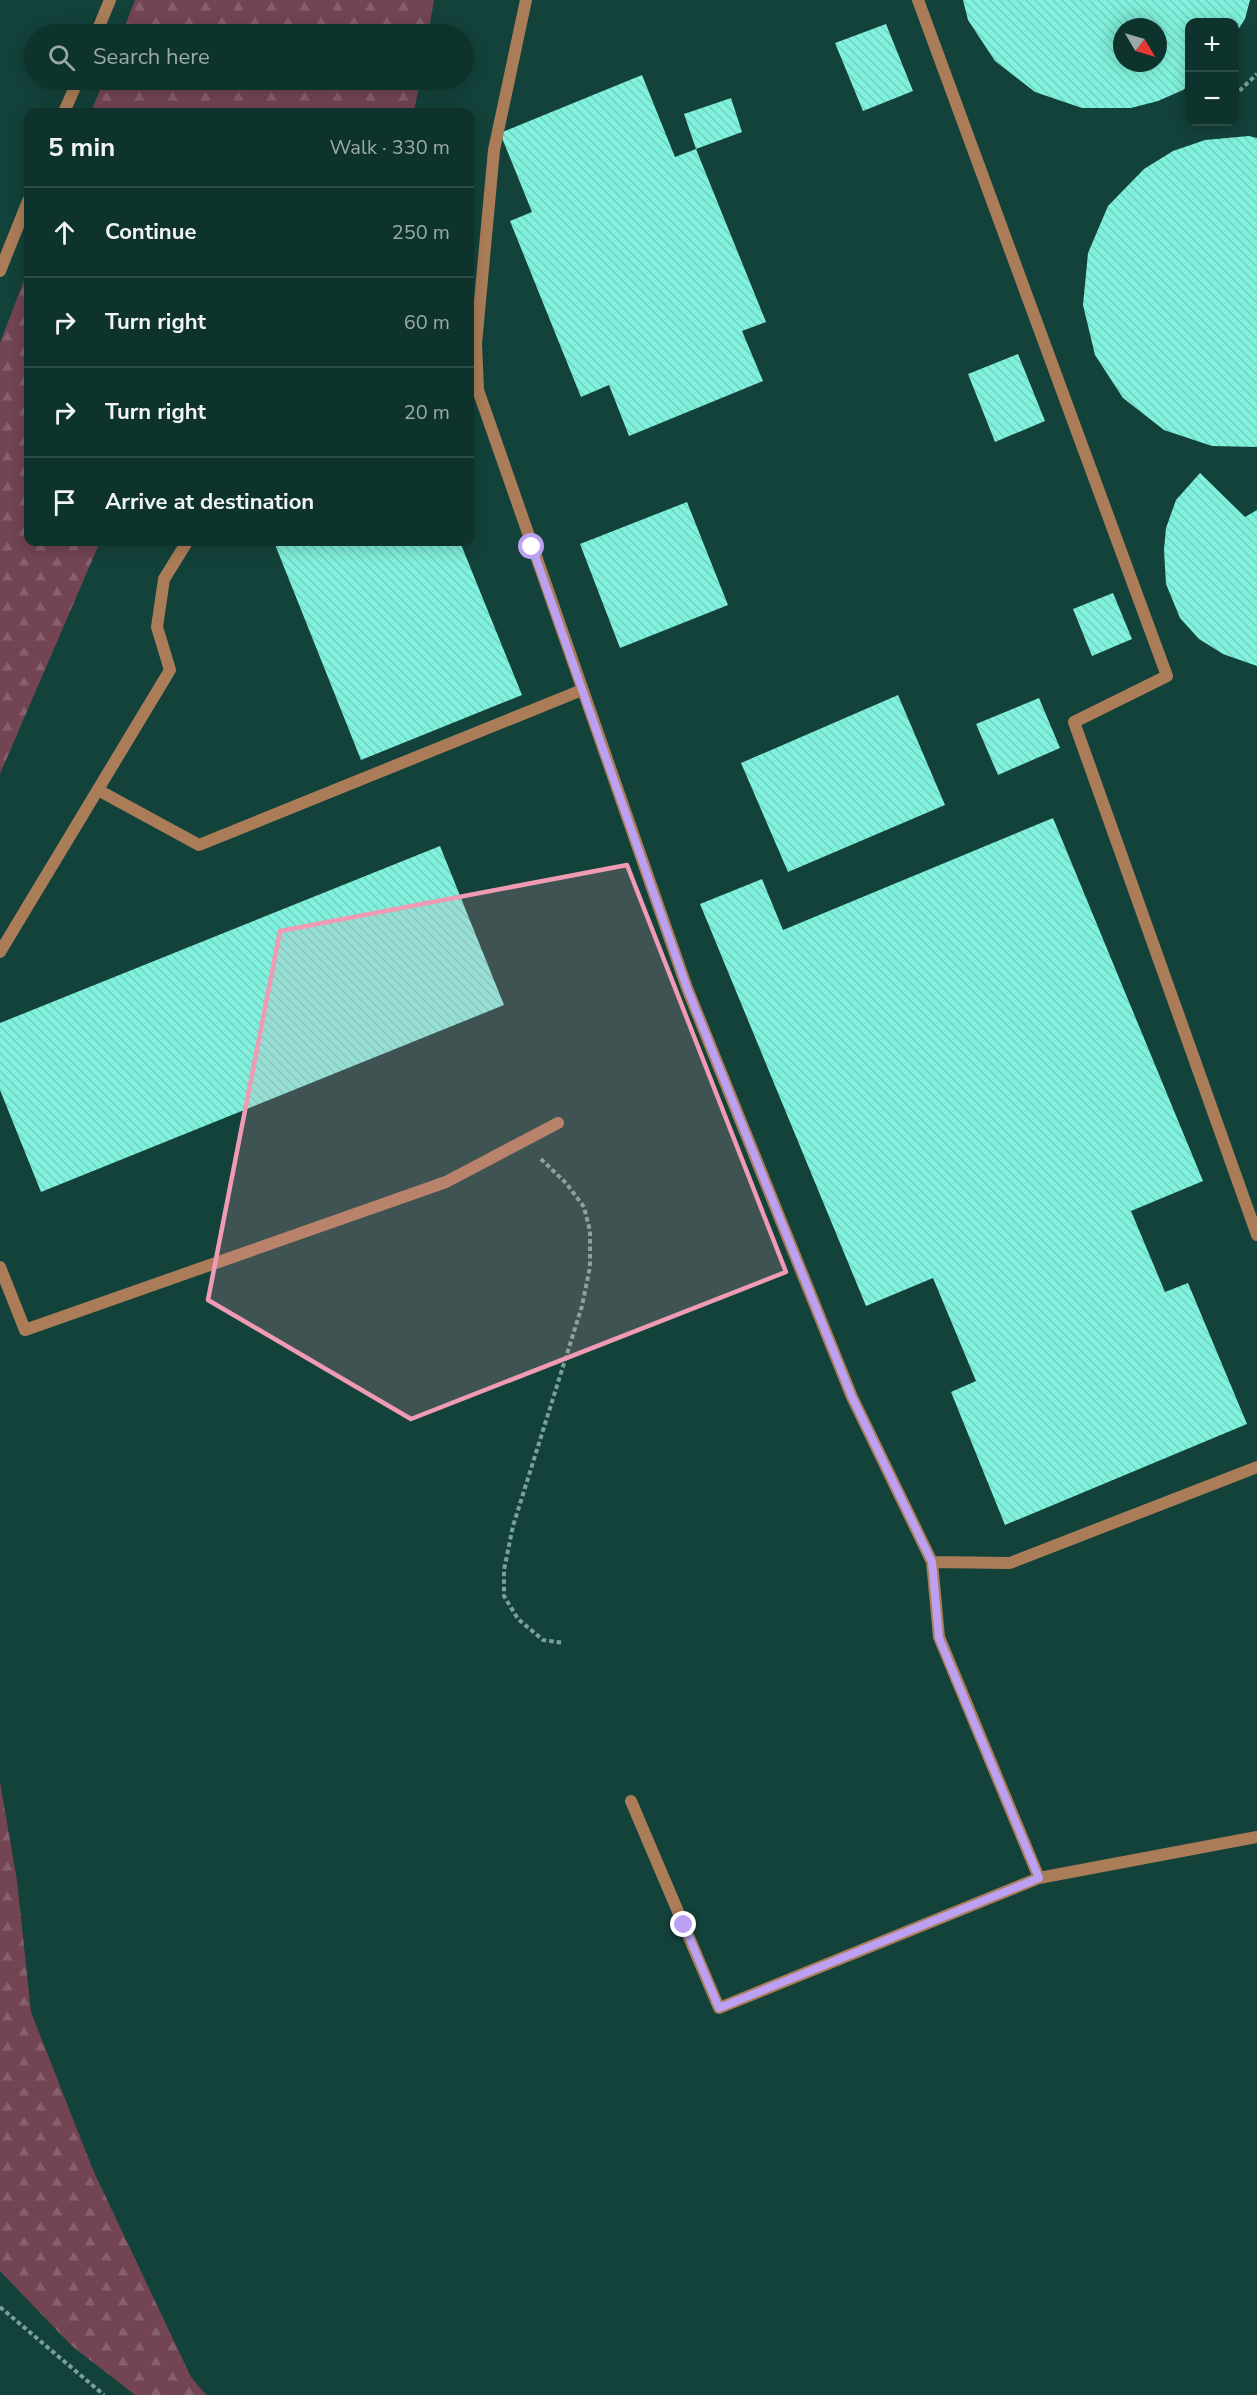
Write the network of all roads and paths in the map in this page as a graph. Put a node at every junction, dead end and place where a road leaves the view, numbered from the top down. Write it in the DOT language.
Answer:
graph roads {
  1 [pos="110,0"];
  2 [pos="526,0"];
  3 [pos="918,0"];
  4 [pos="100,24"];
  5 [pos="1257,74"];
  6 [pos="74,90"];
  7 [pos="1239,91"];
  8 [pos="66,108"];
  9 [pos="24,211"];
  10 [pos="0,271"];
  11 [pos="474,391"];
  12 [pos="185,546"];
  13 [pos="582,690"];
  14 [pos="98,790"];
  15 [pos="0,952"];
  16 [pos="558,1123"];
  17 [pos="523,1141"];
  18 [pos="1257,1235"];
  19 [pos="0,1267"];
  20 [pos="1257,1467"];
  21 [pos="932,1562"];
  22 [pos="564,1643"];
  23 [pos="631,1801"];
  24 [pos="1257,1837"];
  25 [pos="1039,1878"];
  26 [pos="0,2307"];
  27 [pos="104,2395"];
  1 -- 4 [label="street"];
  2 -- 11 [label="street"];
  3 -- 18 [label="street"];
  5 -- 7 [label="path"];
  6 -- 8 [label="street"];
  9 -- 10 [label="street"];
  11 -- 13 [label="street"];
  12 -- 14 [label="street"];
  13 -- 14 [label="street"];
  13 -- 21 [label="street"];
  14 -- 15 [label="street"];
  16 -- 17 [label="street"];
  17 -- 19 [label="street"];
  17 -- 22 [label="path"];
  20 -- 21 [label="street"];
  21 -- 25 [label="street"];
  23 -- 25 [label="street"];
  24 -- 25 [label="street"];
  26 -- 27 [label="path"];
}
